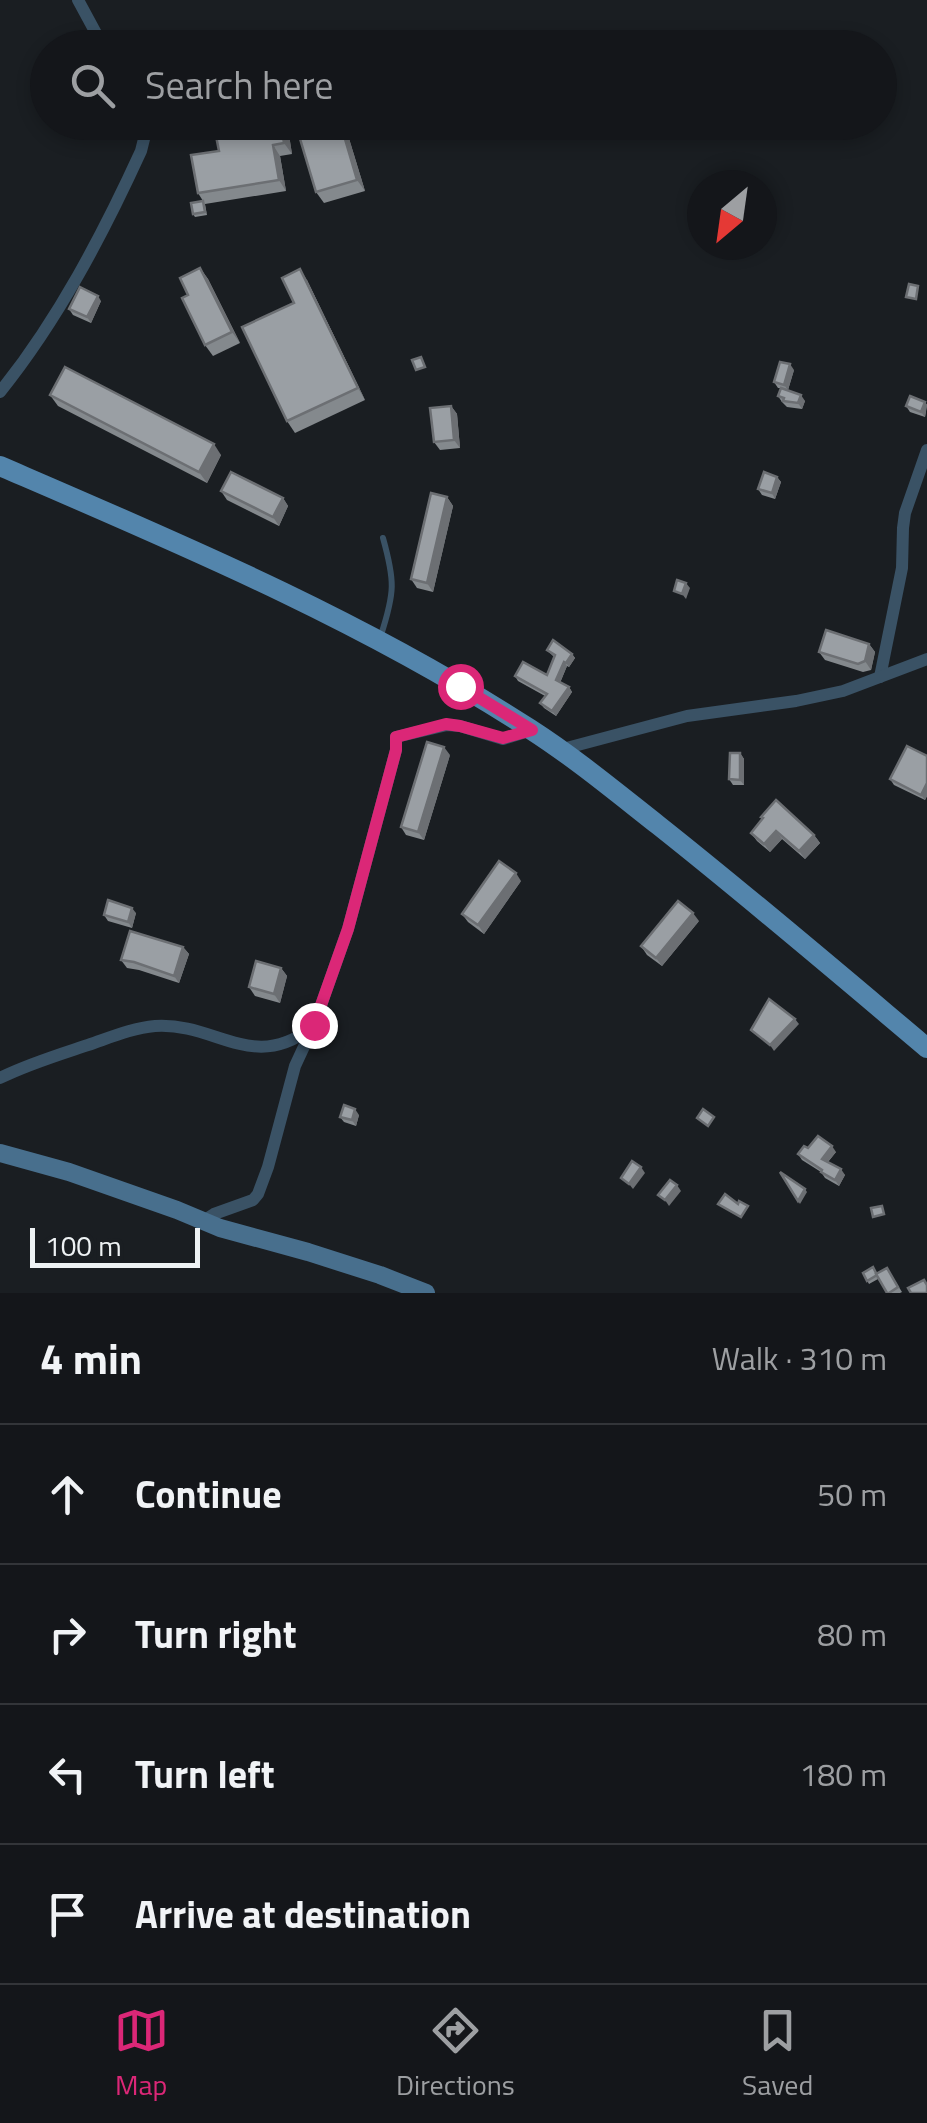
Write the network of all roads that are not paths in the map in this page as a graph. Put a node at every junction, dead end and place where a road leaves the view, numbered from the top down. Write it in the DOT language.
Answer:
graph roads {
  1 [pos="78,0"];
  2 [pos="94,30"];
  3 [pos="144,140"];
  4 [pos="0,392"];
  5 [pos="927,450"];
  6 [pos="0,466"];
  7 [pos="383,538"];
  8 [pos="379,641"];
  9 [pos="927,658"];
  10 [pos="880,678"];
  11 [pos="532,730"];
  12 [pos="559,750"];
  13 [pos="314,1025"];
  14 [pos="927,1048"];
  15 [pos="0,1078"];
  16 [pos="0,1154"];
  17 [pos="203,1221"];
  18 [pos="426,1293"];
  1 -- 2 [label="street"];
  3 -- 4 [label="street"];
  5 -- 10 [label="street"];
  6 -- 8 [label="main road"];
  7 -- 8 [label="lane"];
  8 -- 11 [label="main road"];
  9 -- 10 [label="street"];
  10 -- 12 [label="street"];
  11 -- 12 [label="main road"];
  11 -- 13 [label="street"];
  12 -- 14 [label="main road"];
  13 -- 15 [label="street"];
  13 -- 17 [label="street"];
  16 -- 17 [label="street"];
  17 -- 18 [label="street"];
}
